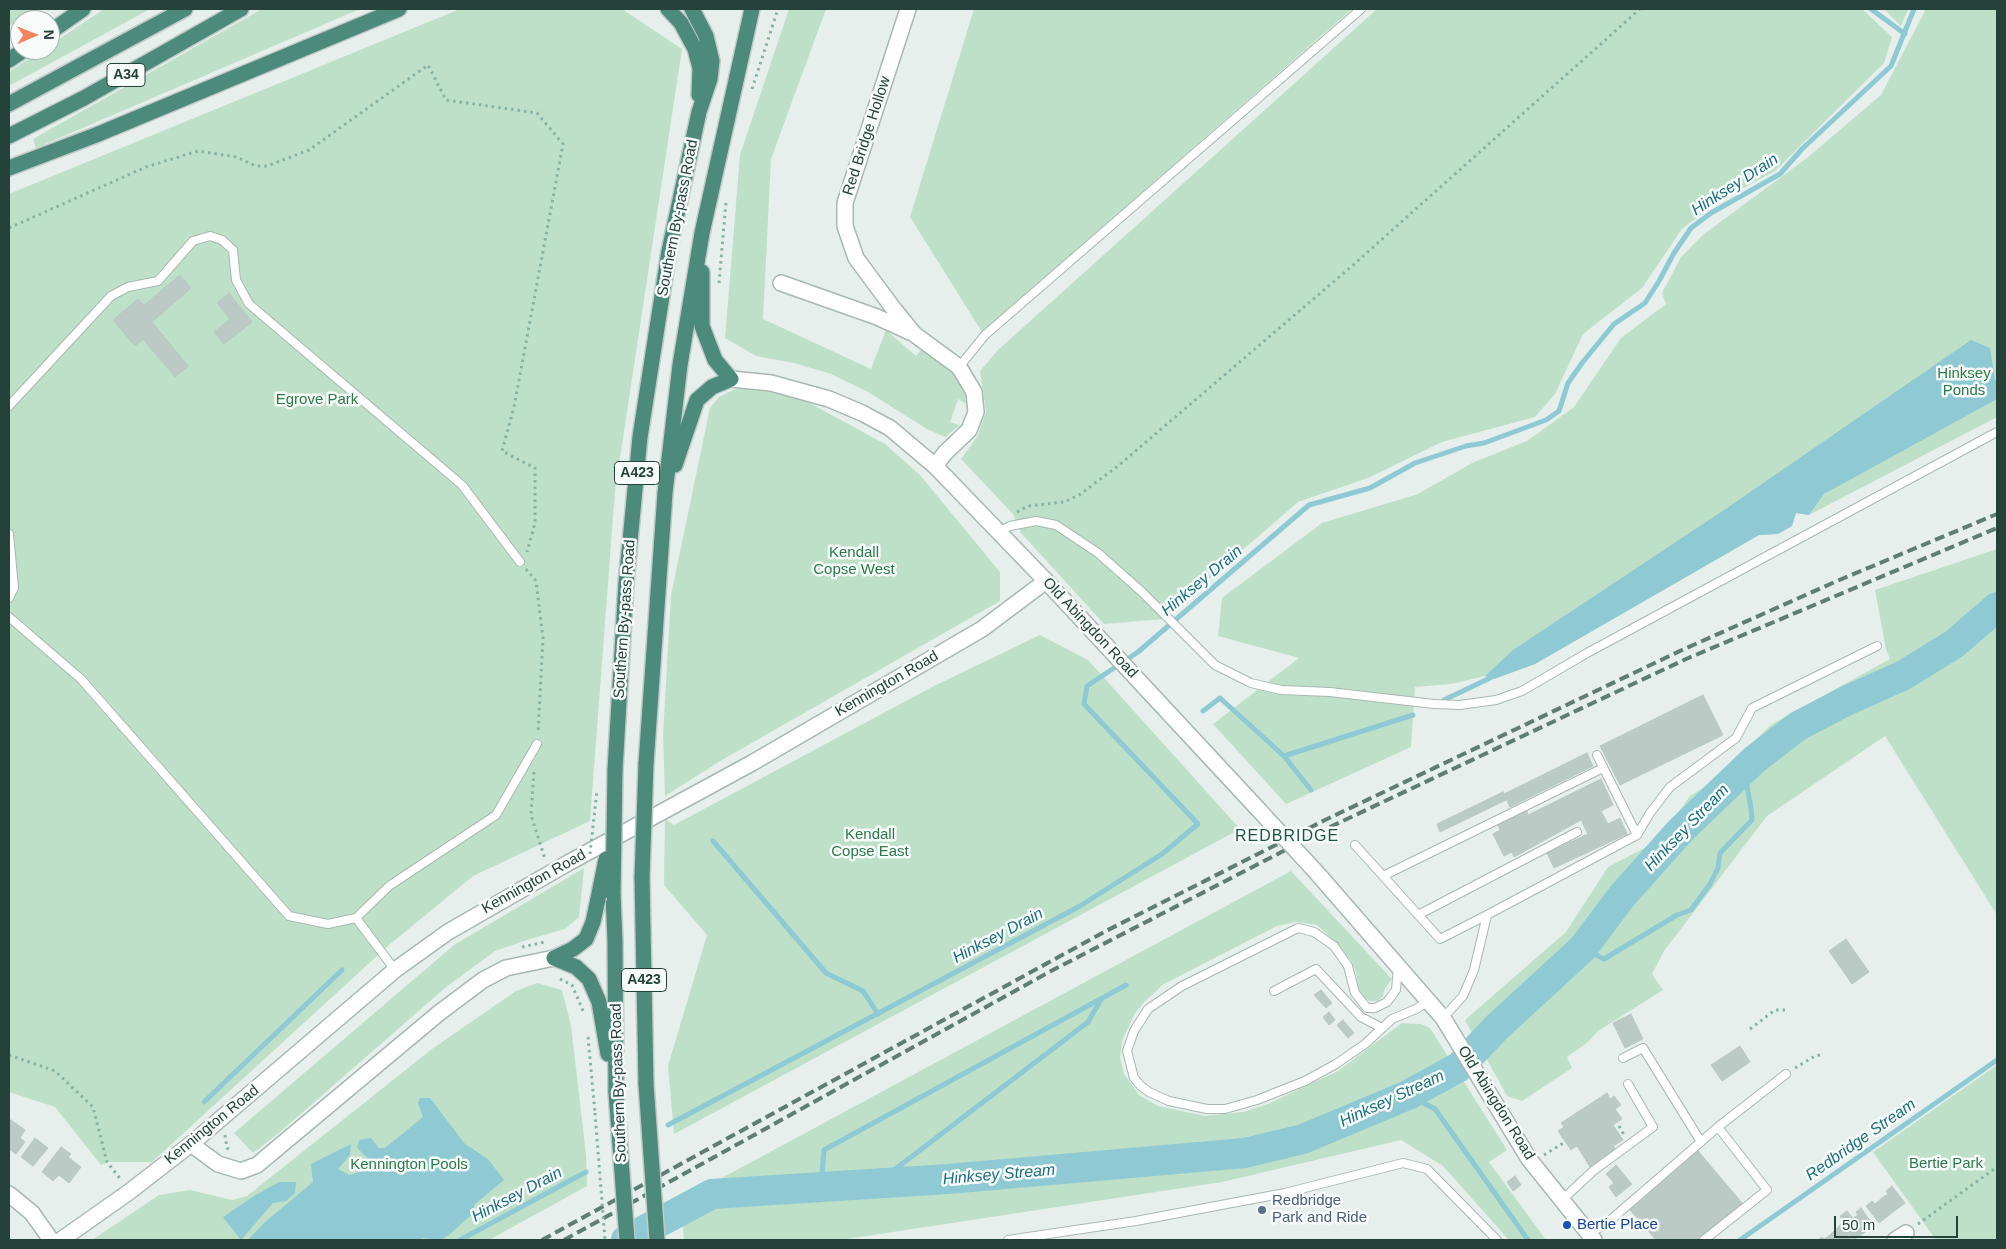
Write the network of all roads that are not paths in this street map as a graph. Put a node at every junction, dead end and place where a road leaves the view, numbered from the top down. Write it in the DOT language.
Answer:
graph roads {
  1 [pos="83,9"];
  2 [pos="185,9"];
  3 [pos="241,9"];
  4 [pos="399,9"];
  5 [pos="668,9"];
  6 [pos="692,9"];
  7 [pos="752,9"];
  8 [pos="908,9"];
  9 [pos="1362,9"];
  10 [pos="60,25"];
  11 [pos="9,104"];
  12 [pos="699,112"];
  13 [pos="9,136"];
  14 [pos="9,168"];
  15 [pos="702,233"];
  16 [pos="781,283"];
  17 [pos="914,334"];
  18 [pos="959,367"];
  19 [pos="731,379"];
  20 [pos="9,406"];
  21 [pos="1997,432"];
  22 [pos="935,466"];
  23 [pos="665,493"];
  24 [pos="996,530"];
  25 [pos="9,534"];
  26 [pos="522,564"];
  27 [pos="1046,581"];
  28 [pos="9,598"];
  29 [pos="9,617"];
  30 [pos="1876,646"];
  31 [pos="537,744"];
  32 [pos="1596,755"];
  33 [pos="1603,768"];
  34 [pos="1578,832"];
  35 [pos="1636,835"];
  36 [pos="1355,845"];
  37 [pos="1383,876"];
  38 [pos="606,897"];
  39 [pos="1418,914"];
  40 [pos="1487,914"];
  41 [pos="356,918"];
  42 [pos="554,958"];
  43 [pos="1396,964"];
  44 [pos="394,970"];
  45 [pos="1274,991"];
  46 [pos="1429,1000"];
  47 [pos="1367,1008"];
  48 [pos="1361,1018"];
  49 [pos="1447,1023"];
  50 [pos="1382,1028"];
  51 [pos="1623,1058"];
  52 [pos="1786,1074"];
  53 [pos="1628,1084"];
  54 [pos="616,1092"];
  55 [pos="1718,1127"];
  56 [pos="1701,1142"];
  57 [pos="191,1144"];
  58 [pos="9,1194"];
  59 [pos="1562,1200"];
  60 [pos="1591,1237"];
  61 [pos="51,1240"];
  62 [pos="61,1240"];
  63 [pos="627,1240"];
  64 [pos="657,1240"];
  65 [pos="1008,1240"];
  66 [pos="1497,1240"];
  67 [pos="1704,1240"];
  1 -- 10 [label="highway"];
  2 -- 11 [label="highway, A34"];
  3 -- 13 [label="highway, A34"];
  4 -- 14 [label="highway"];
  5 -- 12 [label="highway"];
  6 -- 12 [label="highway, Southern By-pass Road / A423"];
  7 -- 15 [label="highway, Southern By-pass Road / A423"];
  8 -- 17 [label="street, Red Bridge Hollow"];
  9 -- 18 [label="lane"];
  12 -- 38 [label="highway, Southern By-pass Road / A423, bridge"];
  15 -- 19 [label="highway"];
  15 -- 23 [label="highway, Southern By-pass Road / A423"];
  16 -- 17 [label="street, Red Bridge Hollow"];
  17 -- 18 [label="street, Red Bridge Hollow"];
  18 -- 22 [label="street, Red Bridge Hollow"];
  19 -- 22 [label="street, Old Abingdon Road"];
  19 -- 23 [label="highway"];
  20 -- 26 [label="lane"];
  21 -- 24 [label="lane"];
  22 -- 24 [label="street, Old Abingdon Road"];
  23 -- 64 [label="highway, Southern By-pass Road / A423, bridge"];
  24 -- 27 [label="street, Old Abingdon Road"];
  25 -- 28 [label="lane"];
  27 -- 43 [label="street, Old Abingdon Road, bridge"];
  27 -- 44 [label="street, Kennington Road"];
  29 -- 41 [label="lane"];
  30 -- 35 [label="lane"];
  31 -- 41 [label="lane"];
  32 -- 33 [label="lane"];
  33 -- 35 [label="lane"];
  33 -- 37 [label="lane"];
  34 -- 39 [label="lane"];
  35 -- 40 [label="lane"];
  36 -- 37 [label="lane"];
  37 -- 39 [label="lane"];
  38 -- 42 [label="highway"];
  38 -- 54 [label="highway, Southern By-pass Road / A423"];
  39 -- 40 [label="lane"];
  40 -- 49 [label="lane"];
  41 -- 44 [label="lane"];
  42 -- 54 [label="highway"];
  42 -- 57 [label="street"];
  43 -- 46 [label="street, Old Abingdon Road"];
  43 -- 47 [label="lane"];
  44 -- 57 [label="street, Kennington Road"];
  45 -- 48 [label="lane"];
  46 -- 49 [label="street, Old Abingdon Road"];
  46 -- 50 [label="lane"];
  47 -- 48 [label="lane"];
  47 -- 50 [label="lane"];
  48 -- 50 [label="lane"];
  49 -- 59 [label="street, Old Abingdon Road"];
  51 -- 56 [label="lane"];
  52 -- 55 [label="lane"];
  53 -- 59 [label="lane"];
  54 -- 63 [label="highway, Southern By-pass Road / A423, bridge"];
  55 -- 56 [label="lane"];
  55 -- 67 [label="lane"];
  56 -- 60 [label="lane"];
  57 -- 62 [label="street, Kennington Road"];
  58 -- 61 [label="street"];
  59 -- 60 [label="street, Old Abingdon Road"];
  65 -- 66 [label="lane"];
}
